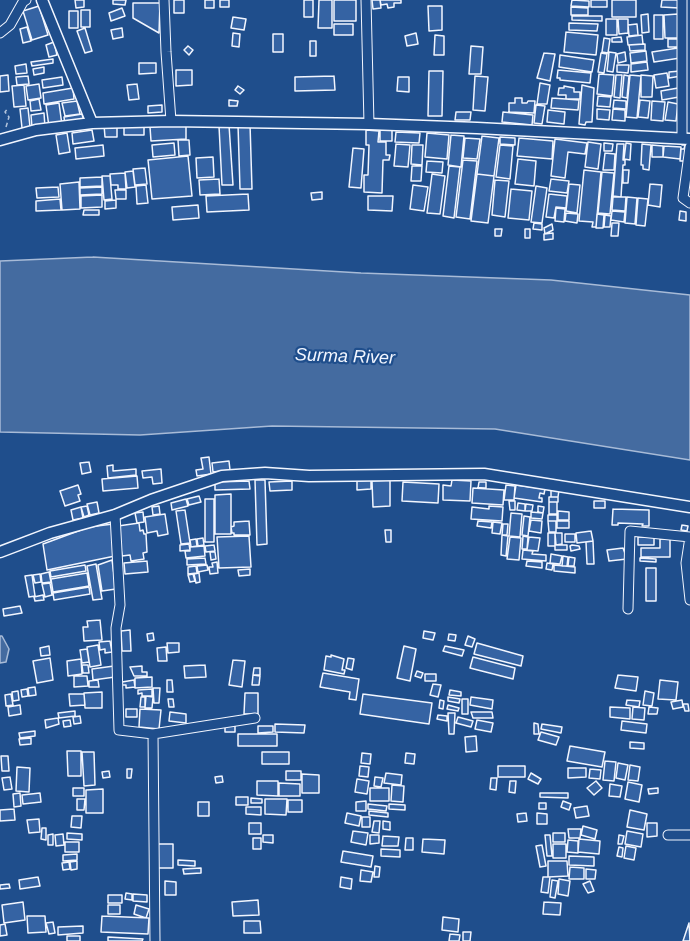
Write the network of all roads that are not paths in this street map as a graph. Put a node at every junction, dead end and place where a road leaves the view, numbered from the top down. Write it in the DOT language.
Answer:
graph roads {
  1 [pos="26,0"];
  2 [pos="42,0"];
  3 [pos="164,0"];
  4 [pos="366,0"];
  5 [pos="682,0"];
  6 [pos="0,33"];
  7 [pos="171,121"];
  8 [pos="92,123"];
  9 [pos="369,124"];
  10 [pos="686,139"];
  11 [pos="1,140"];
  12 [pos="690,147"];
  13 [pos="690,203"];
  14 [pos="690,507"];
  15 [pos="115,515"];
  16 [pos="0,552"];
  17 [pos="690,600"];
  18 [pos="628,609"];
  19 [pos="255,718"];
  20 [pos="153,734"];
  21 [pos="690,835"];
  22 [pos="668,836"];
  23 [pos="155,941"];
  1 -- 6 [label="street"];
  2 -- 8 [label="street"];
  3 -- 7 [label="street"];
  4 -- 9 [label="street"];
  5 -- 10 [label="street"];
  7 -- 8 [label="street"];
  7 -- 9 [label="street"];
  8 -- 11 [label="street"];
  9 -- 10 [label="street"];
  12 -- 13 [label="street"];
  14 -- 15 [label="street"];
  15 -- 16 [label="street"];
  15 -- 20 [label="street"];
  17 -- 18 [label="street"];
  19 -- 20 [label="street"];
  20 -- 23 [label="street"];
  21 -- 22 [label="street"];
}
